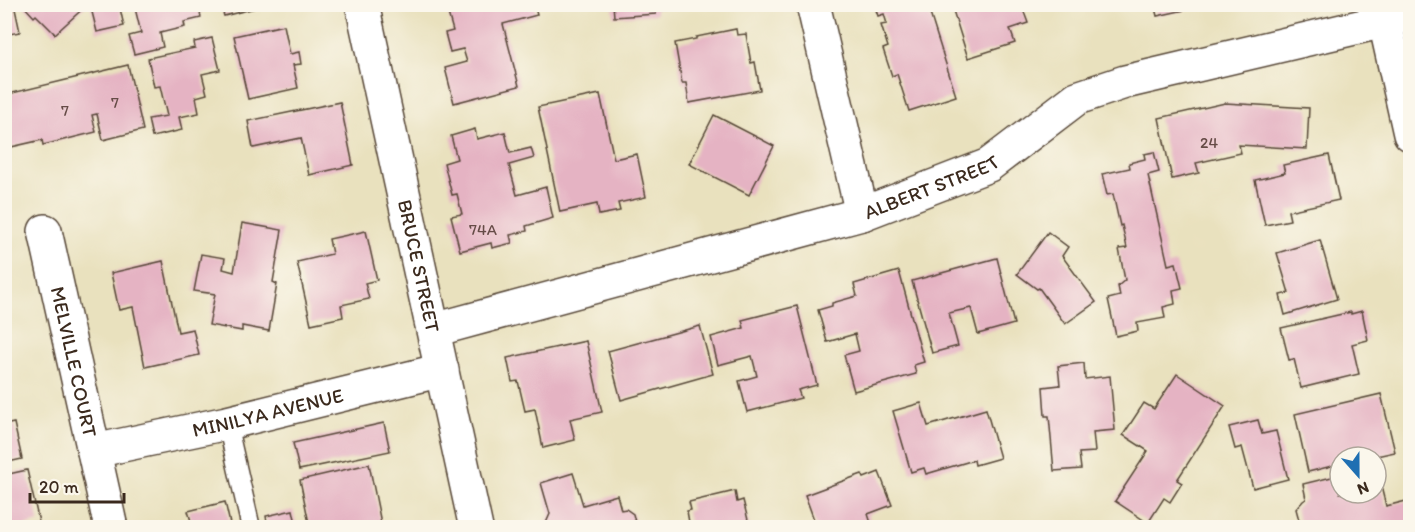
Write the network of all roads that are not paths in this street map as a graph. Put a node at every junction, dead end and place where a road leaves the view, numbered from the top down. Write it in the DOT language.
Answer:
graph roads {
  1 [pos="362,4"];
  2 [pos="813,4"];
  3 [pos="1392,13"];
  4 [pos="1410,134"];
  5 [pos="862,214"];
  6 [pos="45,231"];
  7 [pos="434,330"];
  8 [pos="442,370"];
  9 [pos="227,423"];
  10 [pos="94,451"];
  11 [pos="111,528"];
  12 [pos="251,528"];
  13 [pos="476,528"];
  1 -- 7 [label="street, BRUCE STREET"];
  2 -- 5 [label="street"];
  3 -- 4 [label="street"];
  3 -- 5 [label="street, ALBERT STREET"];
  5 -- 7 [label="street, ALBERT STREET"];
  6 -- 10 [label="street, MELVILLE COURT"];
  7 -- 8 [label="street, BRUCE STREET"];
  8 -- 9 [label="street, MINILYA AVENUE"];
  8 -- 13 [label="street, BRUCE STREET"];
  9 -- 10 [label="street, MINILYA AVENUE"];
  9 -- 12 [label="lane"];
  10 -- 11 [label="street, MELVILLE COURT"];
}
